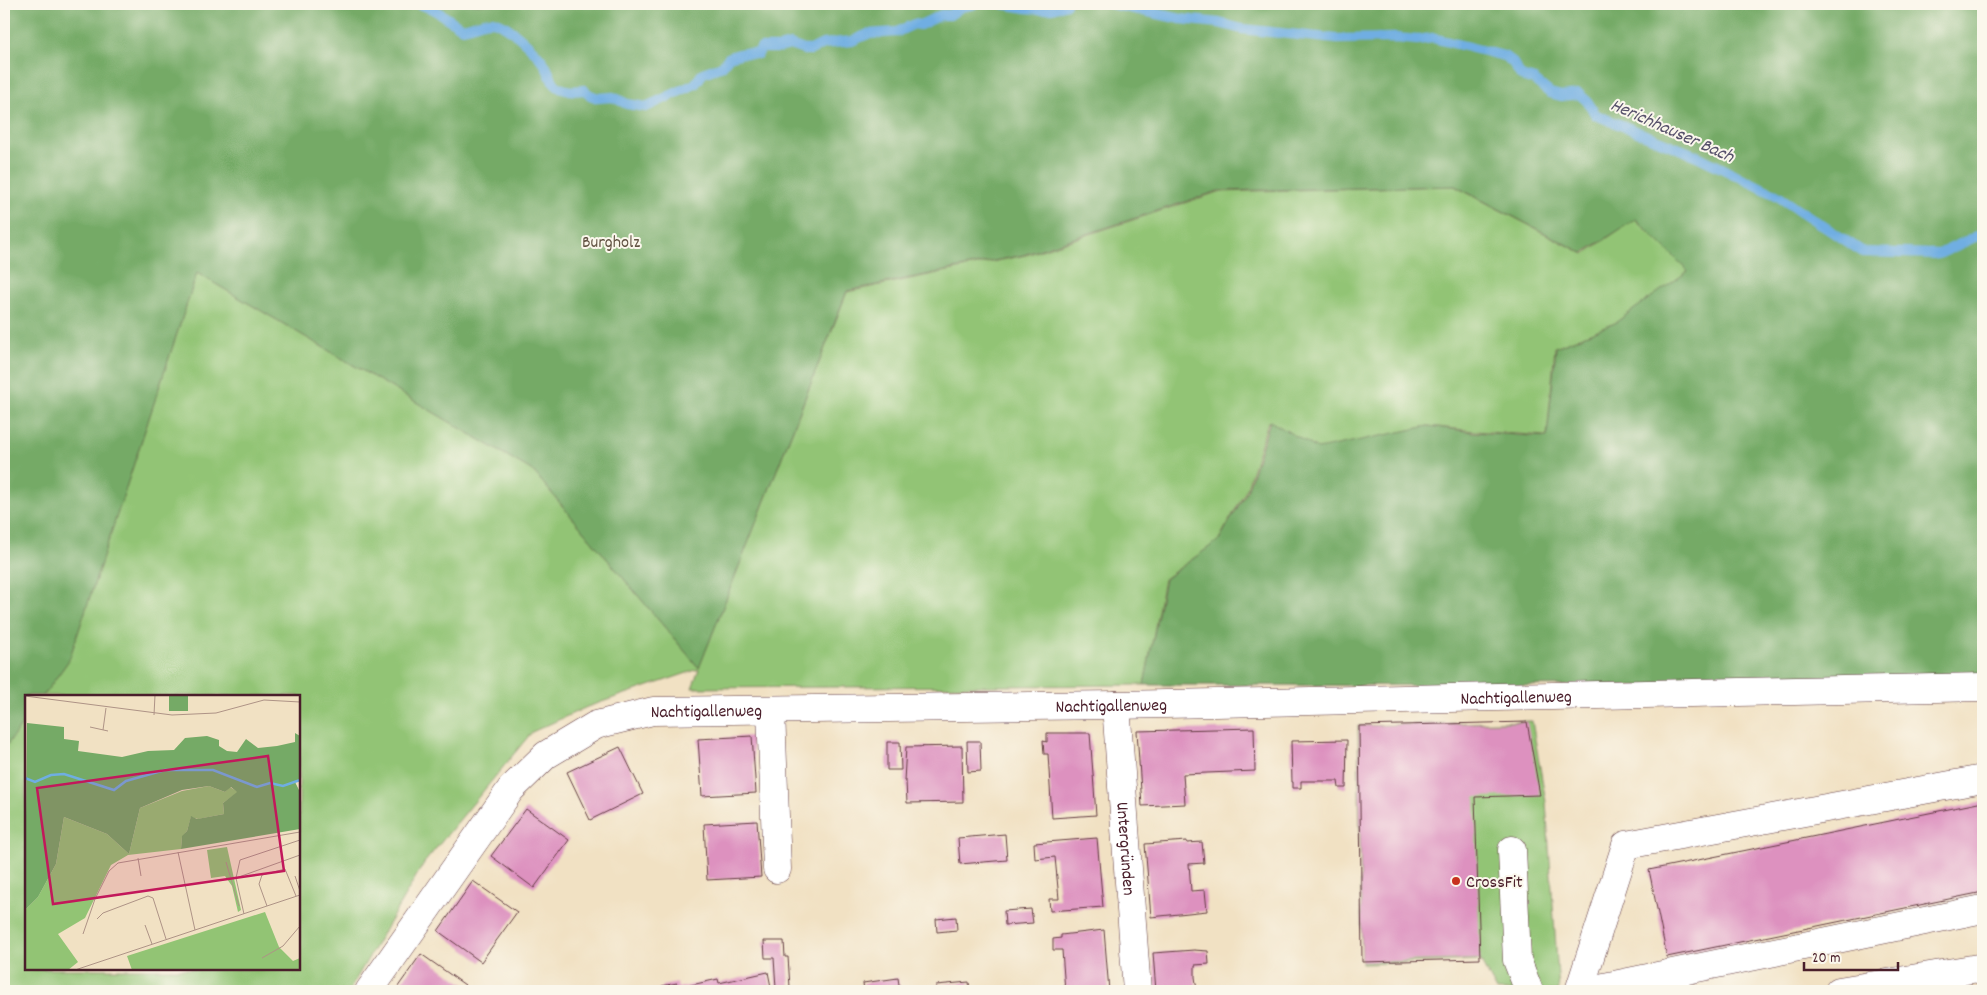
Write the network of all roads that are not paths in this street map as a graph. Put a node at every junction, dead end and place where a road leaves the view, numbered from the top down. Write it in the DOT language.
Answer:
graph roads {
  1 [pos="1983,687"];
  2 [pos="1116,705"];
  3 [pos="771,711"];
  4 [pos="1983,779"];
  5 [pos="1512,850"];
  6 [pos="777,870"];
  7 [pos="1983,909"];
  8 [pos="1983,971"];
  9 [pos="369,991"];
  10 [pos="1137,991"];
  11 [pos="1529,991"];
  12 [pos="1578,991"];
  13 [pos="1585,991"];
  14 [pos="1839,991"];
  1 -- 2 [label="street, Nachtigallenweg"];
  2 -- 3 [label="street, Nachtigallenweg"];
  2 -- 10 [label="street, Untergründen"];
  3 -- 6 [label="street"];
  3 -- 9 [label="street, Nachtigallenweg"];
  4 -- 12 [label="street"];
  5 -- 11 [label="street"];
  7 -- 13 [label="street"];
  8 -- 14 [label="street"];
}
